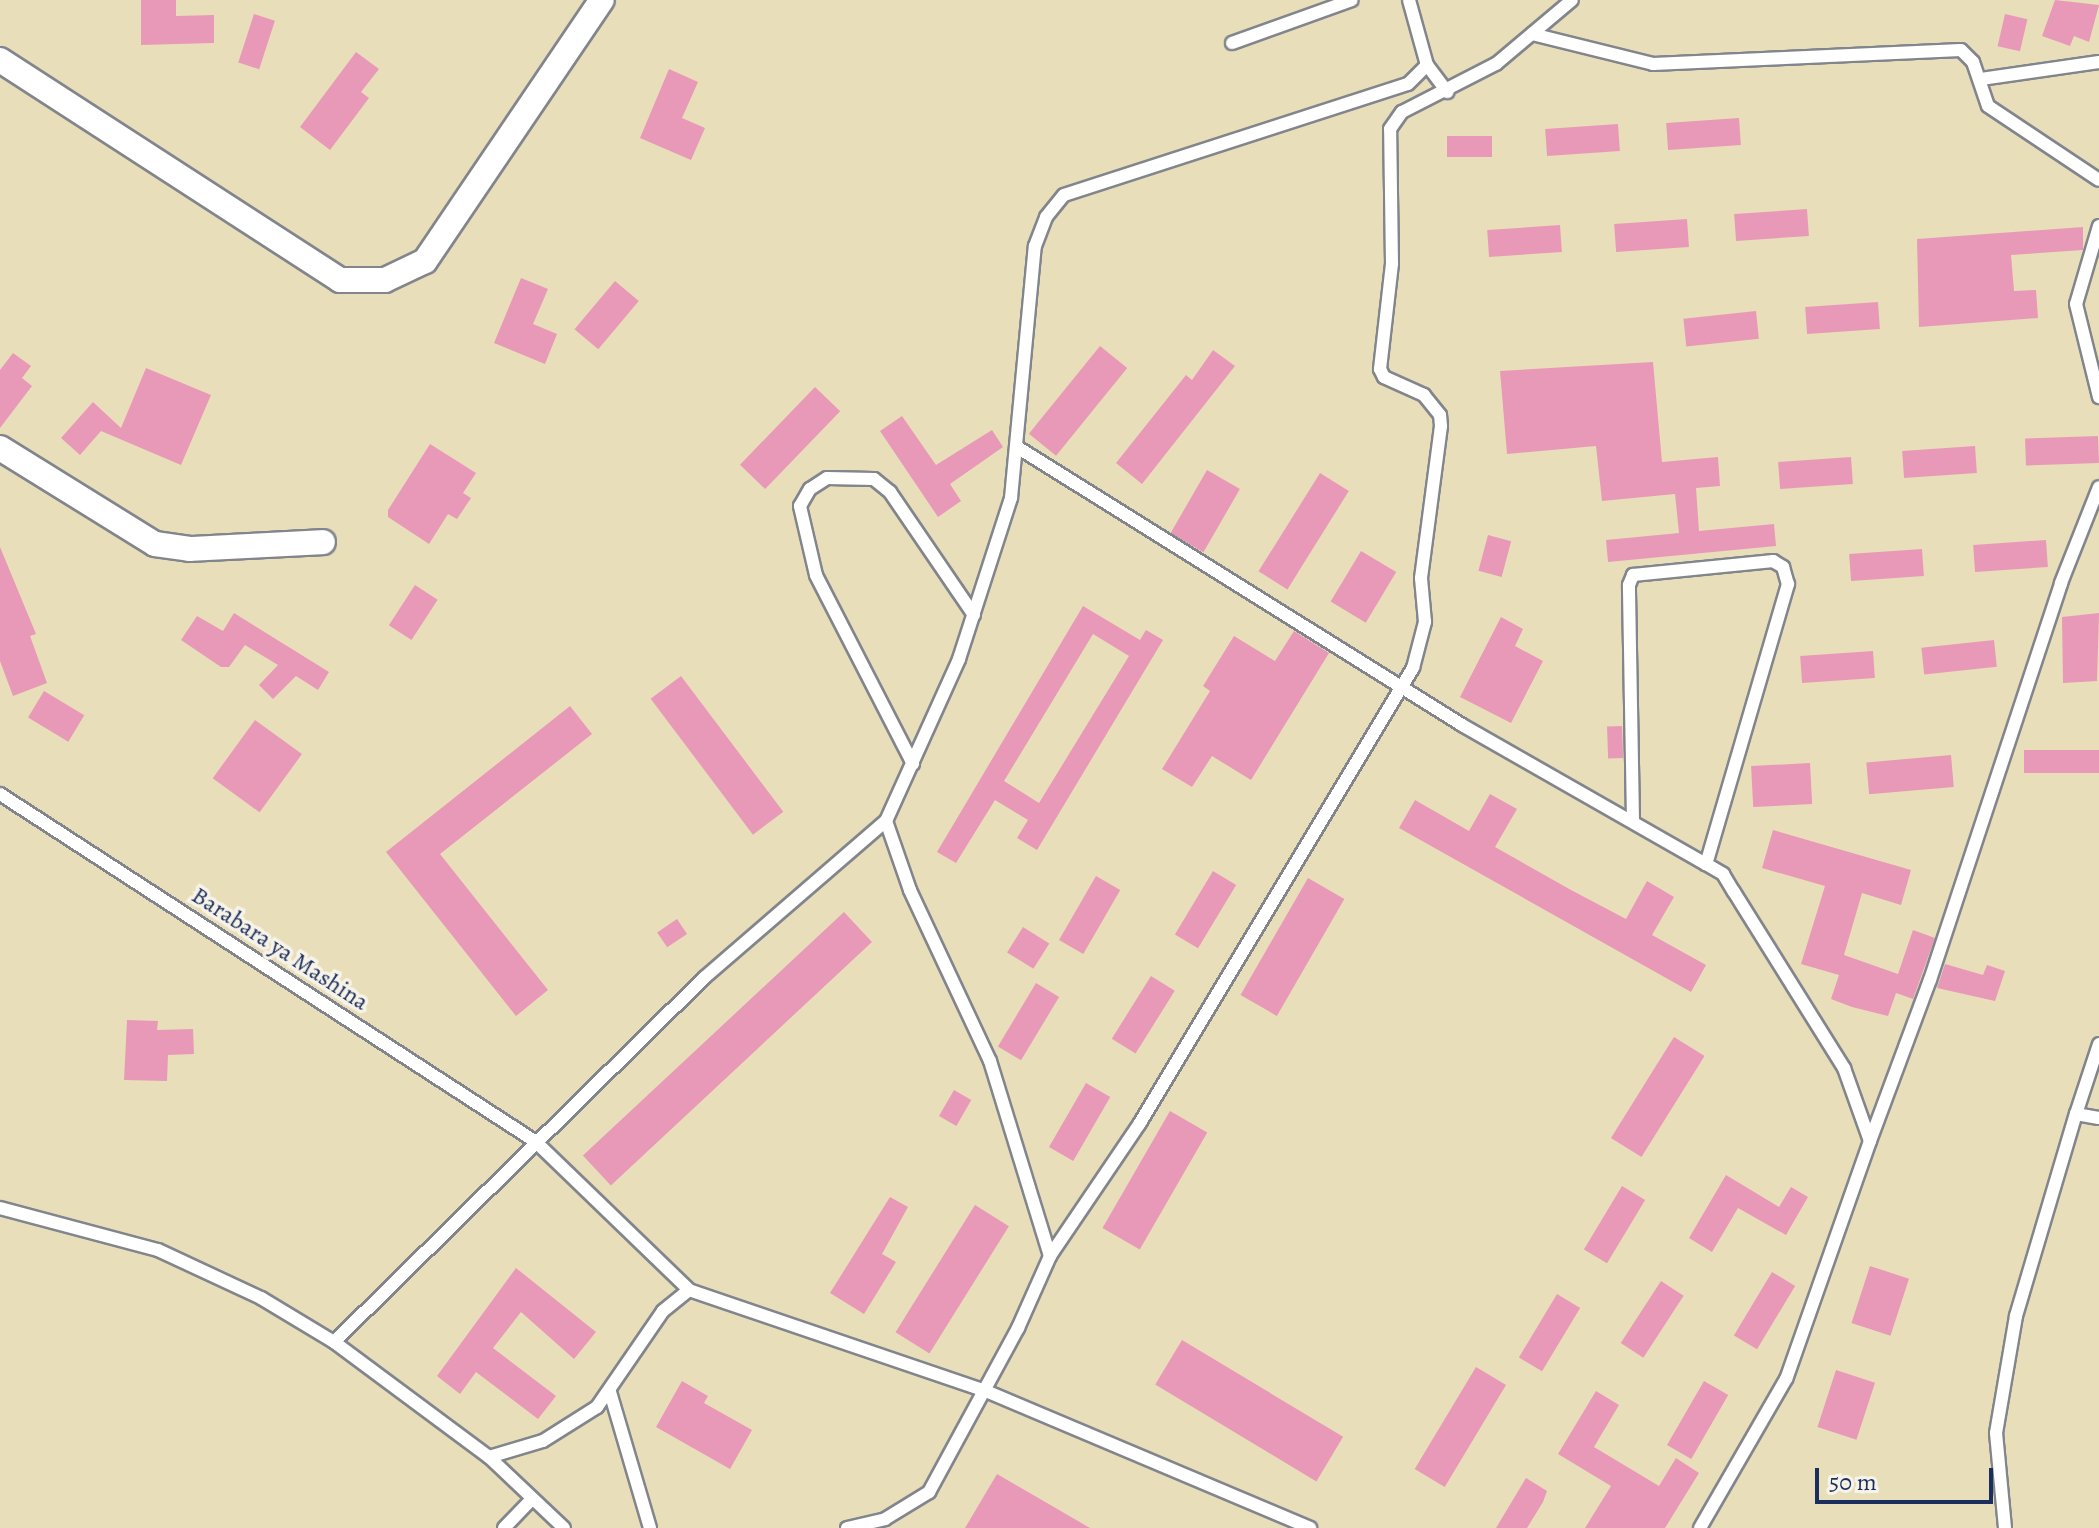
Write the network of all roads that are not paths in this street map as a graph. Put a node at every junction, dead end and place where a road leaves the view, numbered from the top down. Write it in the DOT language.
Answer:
graph roads {
  1 [pos="602,0"];
  2 [pos="1352,0"];
  3 [pos="1409,0"];
  4 [pos="1572,0"];
  5 [pos="1532,34"];
  6 [pos="1232,43"];
  7 [pos="0,60"];
  8 [pos="2099,62"];
  9 [pos="1427,65"];
  10 [pos="1981,79"];
  11 [pos="1447,92"];
  12 [pos="2099,180"];
  13 [pos="2099,226"];
  14 [pos="2099,397"];
  15 [pos="1017,447"];
  16 [pos="0,448"];
  17 [pos="2099,487"];
  18 [pos="323,542"];
  19 [pos="974,615"];
  20 [pos="1403,684"];
  21 [pos="913,764"];
  22 [pos="0,794"];
  23 [pos="1633,820"];
  24 [pos="886,821"];
  25 [pos="1706,864"];
  26 [pos="2099,1044"];
  27 [pos="2076,1114"];
  28 [pos="2099,1118"];
  29 [pos="1870,1141"];
  30 [pos="536,1142"];
  31 [pos="0,1208"];
  32 [pos="1050,1256"];
  33 [pos="689,1290"];
  34 [pos="334,1342"];
  35 [pos="986,1391"];
  36 [pos="610,1392"];
  37 [pos="489,1457"];
  38 [pos="531,1500"];
  39 [pos="504,1528"];
  40 [pos="564,1528"];
  41 [pos="650,1528"];
  42 [pos="847,1528"];
  43 [pos="1310,1528"];
  44 [pos="1700,1528"];
  45 [pos="2005,1528"];
  1 -- 7 [label="street"];
  2 -- 6 [label="lane"];
  3 -- 9 [label="lane"];
  4 -- 5 [label="lane"];
  5 -- 10 [label="lane"];
  5 -- 11 [label="lane"];
  8 -- 10 [label="lane"];
  9 -- 11 [label="lane"];
  9 -- 15 [label="lane"];
  10 -- 12 [label="lane"];
  11 -- 20 [label="lane"];
  13 -- 14 [label="lane"];
  15 -- 19 [label="lane"];
  15 -- 20 [label="lane"];
  16 -- 18 [label="street"];
  17 -- 29 [label="lane"];
  19 -- 21 [label="lane"];
  19 -- 21 [label="lane"];
  20 -- 23 [label="lane"];
  20 -- 32 [label="lane"];
  21 -- 24 [label="lane"];
  22 -- 30 [label="lane, Barabara ya Mashina"];
  23 -- 25 [label="lane"];
  23 -- 25 [label="lane"];
  24 -- 30 [label="lane"];
  24 -- 32 [label="lane"];
  25 -- 29 [label="lane"];
  26 -- 27 [label="lane"];
  27 -- 28 [label="lane"];
  27 -- 45 [label="lane"];
  29 -- 44 [label="lane"];
  30 -- 33 [label="lane, Barabara ya Mashina"];
  30 -- 34 [label="lane"];
  31 -- 34 [label="lane"];
  32 -- 35 [label="lane"];
  33 -- 35 [label="lane"];
  33 -- 36 [label="lane"];
  34 -- 37 [label="lane"];
  35 -- 42 [label="lane"];
  35 -- 43 [label="lane"];
  36 -- 37 [label="lane"];
  36 -- 41 [label="lane"];
  37 -- 38 [label="lane"];
  38 -- 39 [label="lane"];
  38 -- 40 [label="lane"];
}
